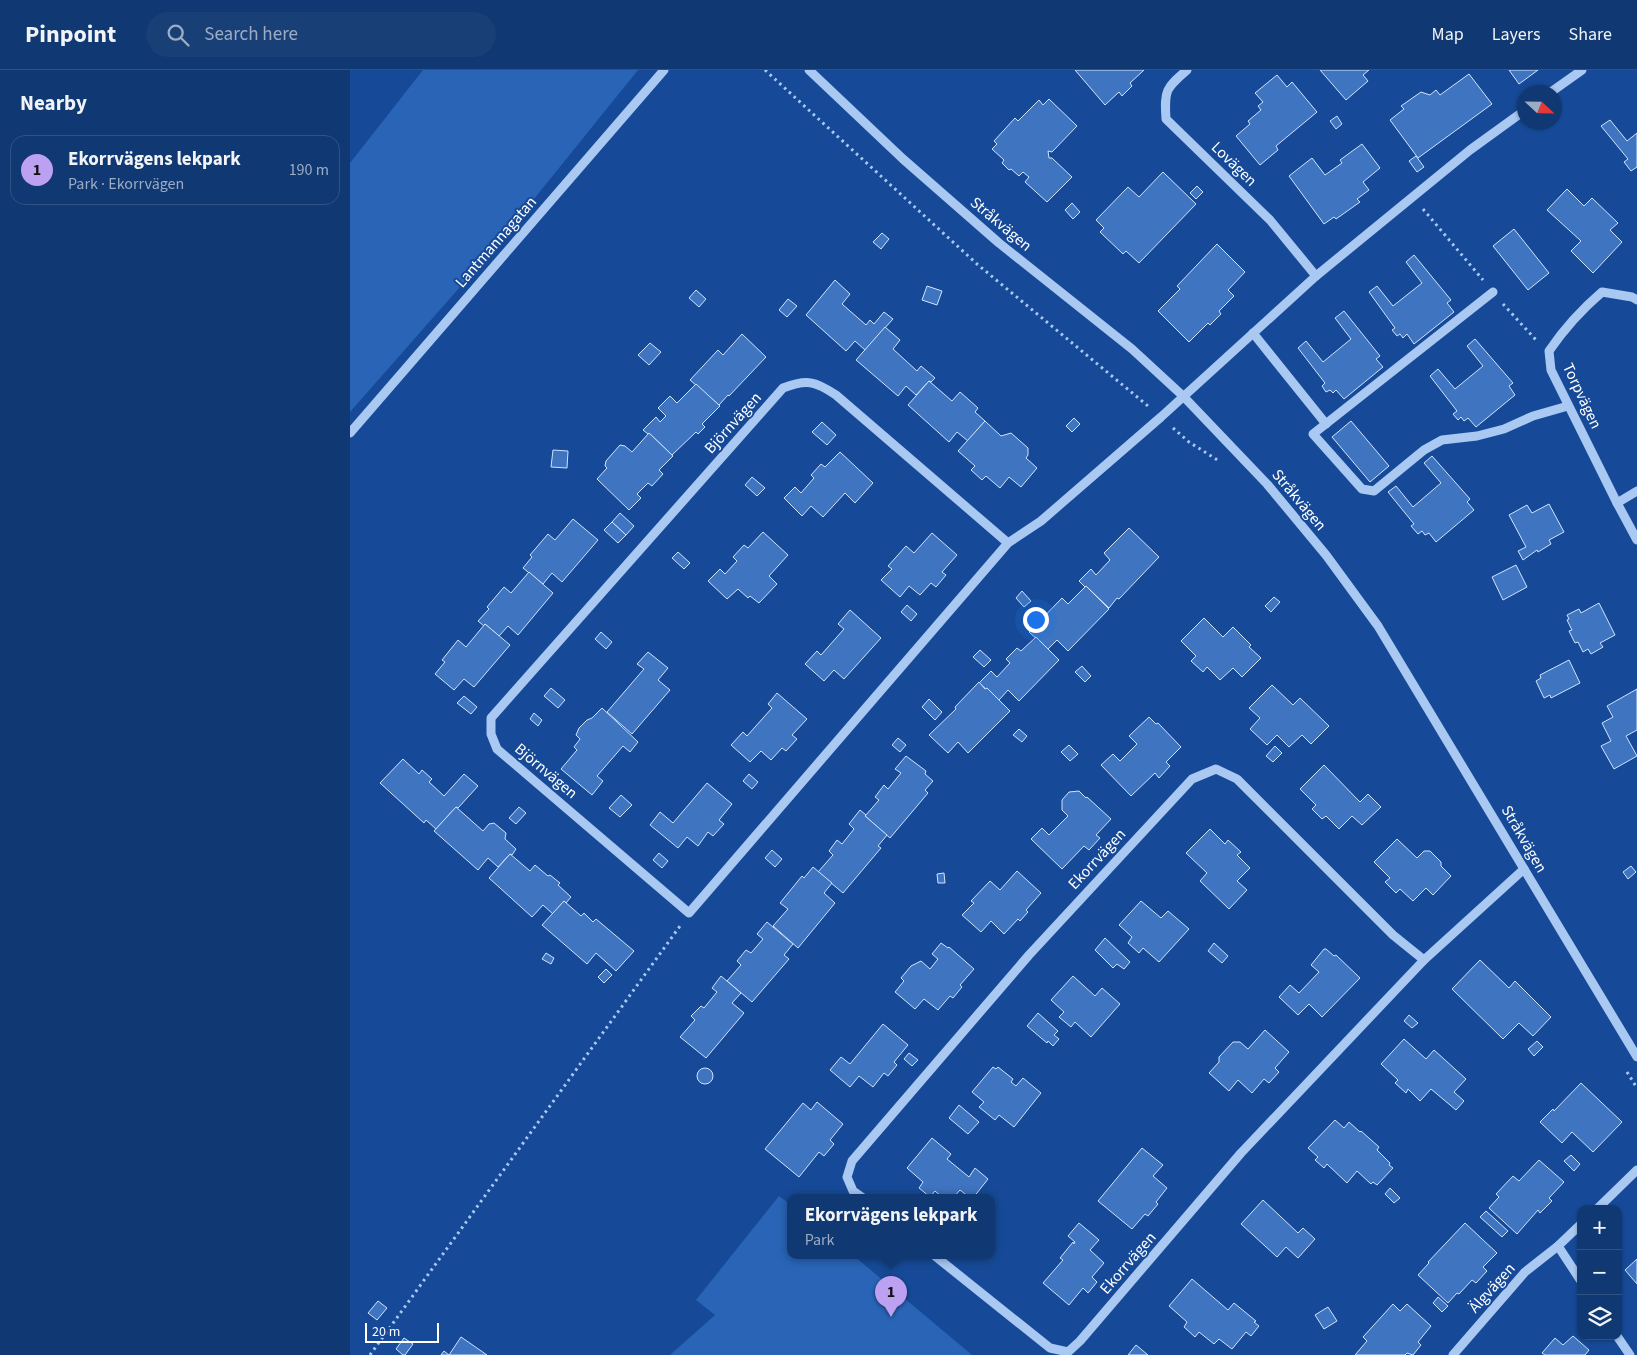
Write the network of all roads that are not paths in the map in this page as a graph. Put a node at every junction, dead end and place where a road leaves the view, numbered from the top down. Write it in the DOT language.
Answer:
graph roads {
  1 [pos="664,70"];
  2 [pos="810,70"];
  3 [pos="1187,70"];
  4 [pos="1582,70"];
  5 [pos="1561,85"];
  6 [pos="1517,116"];
  7 [pos="1316,276"];
  8 [pos="1493,292"];
  9 [pos="1637,300"];
  10 [pos="1253,333"];
  11 [pos="1184,396"];
  12 [pos="1568,406"];
  13 [pos="1326,424"];
  14 [pos="350,433"];
  15 [pos="1637,491"];
  16 [pos="1617,503"];
  17 [pos="1637,540"];
  18 [pos="1008,543"];
  19 [pos="1524,869"];
  20 [pos="1424,960"];
  21 [pos="1637,1057"];
  22 [pos="1637,1170"];
  23 [pos="858,1194"];
  24 [pos="1601,1205"];
  25 [pos="1577,1228"];
  26 [pos="1558,1246"];
  27 [pos="938,1259"];
  28 [pos="1577,1275"];
  29 [pos="1620,1340"];
  30 [pos="1453,1355"];
  31 [pos="1630,1355"];
  1 -- 14 [label="street, Lantmannagatan"];
  2 -- 11 [label="street, Stråkvägen"];
  3 -- 7 [label="street, Lovägen"];
  4 -- 5 [label="street"];
  6 -- 7 [label="street"];
  7 -- 10 [label="street"];
  8 -- 13 [label="street"];
  9 -- 12 [label="street, Torpvägen"];
  10 -- 11 [label="street"];
  10 -- 13 [label="street"];
  11 -- 18 [label="street"];
  11 -- 19 [label="street, Stråkvägen"];
  12 -- 13 [label="street"];
  12 -- 16 [label="street, Torpvägen"];
  15 -- 16 [label="street"];
  16 -- 17 [label="street, Torpvägen"];
  18 -- 18 [label="street, Björnvägen"];
  19 -- 20 [label="street, Ekorrvägen"];
  19 -- 21 [label="street, Stråkvägen"];
  20 -- 23 [label="street, Ekorrvägen"];
  20 -- 27 [label="street, Ekorrvägen"];
  22 -- 24 [label="street"];
  25 -- 26 [label="street, Älgvägen"];
  26 -- 28 [label="street"];
  26 -- 30 [label="street, Älgvägen"];
  29 -- 31 [label="street"];
}
